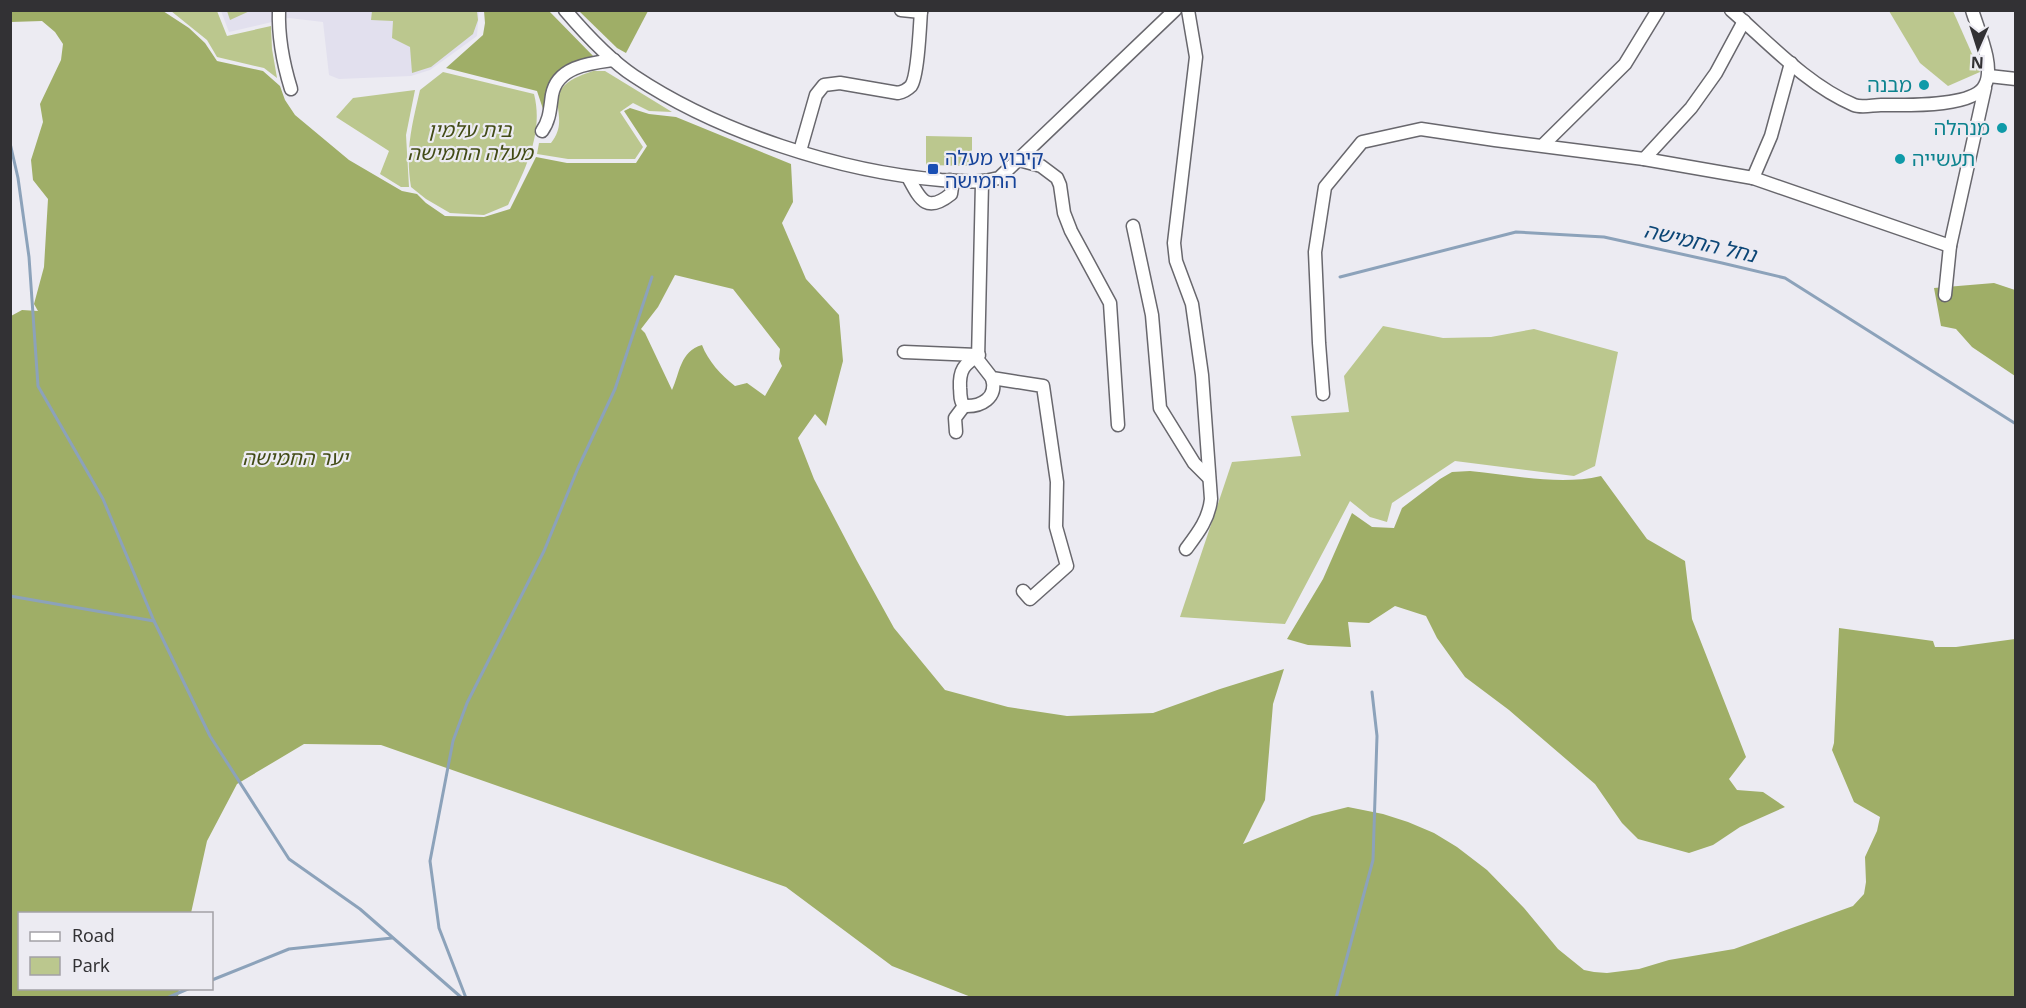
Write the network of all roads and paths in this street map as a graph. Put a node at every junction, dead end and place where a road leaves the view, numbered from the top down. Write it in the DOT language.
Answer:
graph roads {
  1 [pos="279,10"];
  2 [pos="565,10"];
  3 [pos="901,10"];
  4 [pos="1175,10"];
  5 [pos="1188,10"];
  6 [pos="1658,10"];
  7 [pos="1731,10"];
  8 [pos="1972,10"];
  9 [pos="921,11"];
  10 [pos="1744,21"];
  11 [pos="614,60"];
  12 [pos="1791,63"];
  13 [pos="2016,79"];
  14 [pos="1987,82"];
  15 [pos="291,89"];
  16 [pos="542,131"];
  17 [pos="1543,145"];
  18 [pos="800,151"];
  19 [pos="1644,159"];
  20 [pos="1019,160"];
  21 [pos="908,177"];
  22 [pos="1753,178"];
  23 [pos="950,180"];
  24 [pos="982,183"];
  25 [pos="1133,226"];
  26 [pos="1950,246"];
  27 [pos="1946,295"];
  28 [pos="904,352"];
  29 [pos="978,355"];
  30 [pos="992,378"];
  31 [pos="1323,394"];
  32 [pos="964,406"];
  33 [pos="1118,425"];
  34 [pos="956,432"];
  35 [pos="1209,478"];
  36 [pos="1186,549"];
  37 [pos="1023,591"];
  1 -- 15 [label="street"];
  2 -- 11 [label="street"];
  3 -- 9 [label="street"];
  4 -- 20 [label="street"];
  5 -- 35 [label="street"];
  6 -- 17 [label="street"];
  7 -- 10 [label="street"];
  8 -- 14 [label="street"];
  9 -- 18 [label="street"];
  10 -- 12 [label="street"];
  10 -- 19 [label="street"];
  11 -- 16 [label="street"];
  11 -- 18 [label="street"];
  12 -- 14 [label="street"];
  12 -- 22 [label="street"];
  13 -- 14 [label="street"];
  14 -- 26 [label="street"];
  17 -- 19 [label="street"];
  17 -- 31 [label="street"];
  18 -- 21 [label="street"];
  19 -- 22 [label="street"];
  20 -- 24 [label="street"];
  20 -- 33 [label="street"];
  21 -- 23 [label="street"];
  21 -- 23 [label="street"];
  22 -- 26 [label="street"];
  23 -- 24 [label="street"];
  24 -- 29 [label="street"];
  25 -- 35 [label="street"];
  26 -- 27 [label="street"];
  28 -- 29 [label="street"];
  29 -- 30 [label="street"];
  29 -- 32 [label="street"];
  30 -- 32 [label="street"];
  30 -- 37 [label="street"];
  32 -- 34 [label="street"];
  35 -- 36 [label="street"];
}
